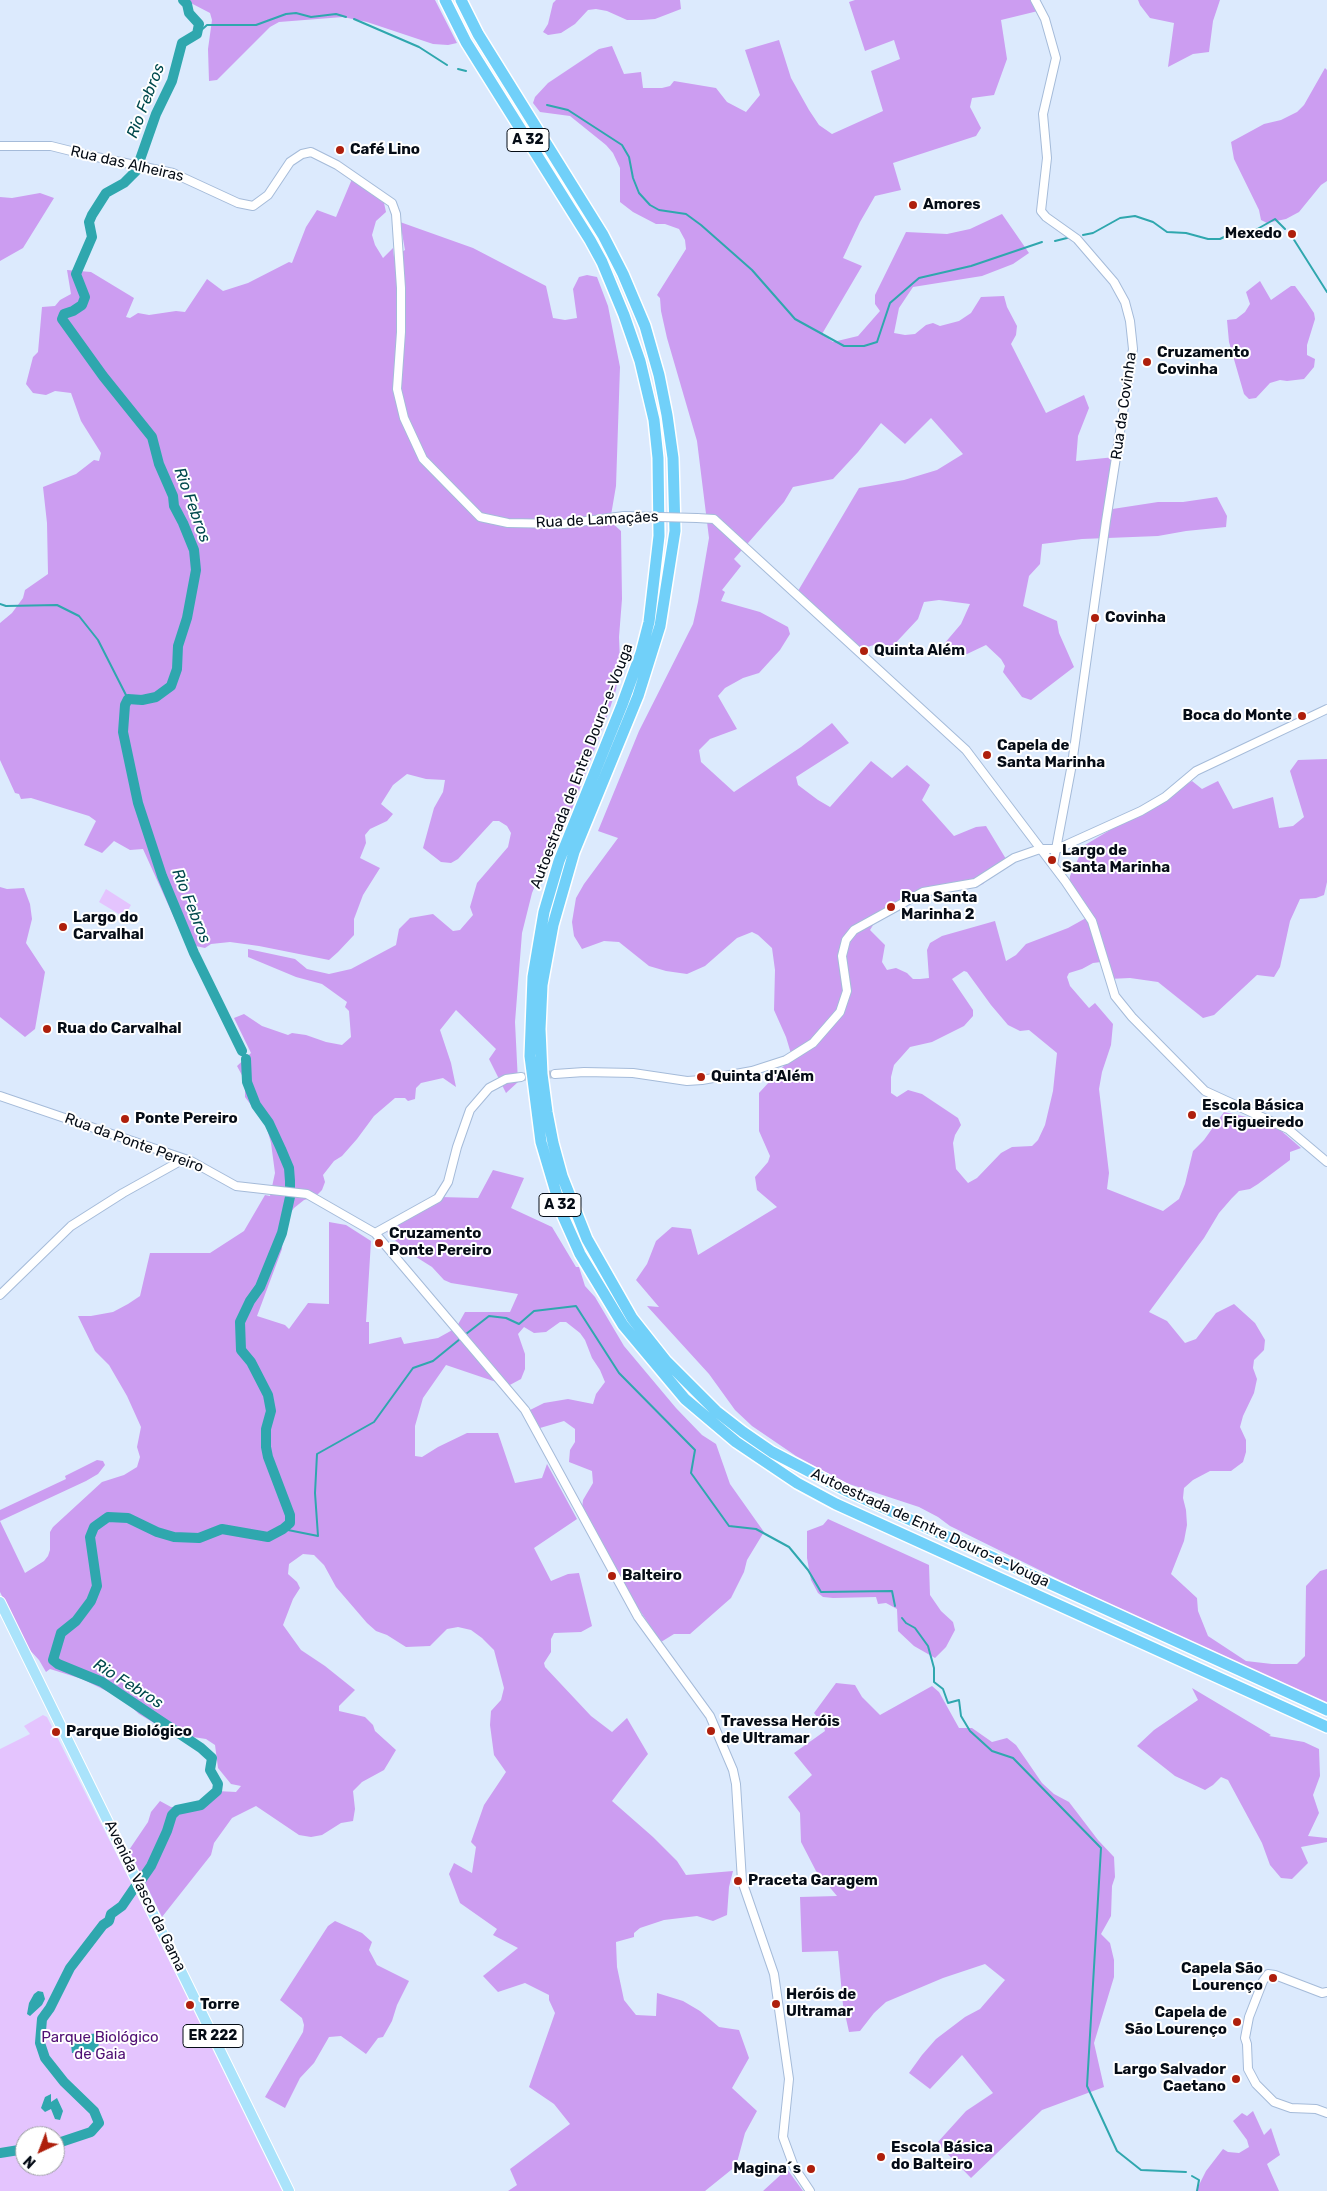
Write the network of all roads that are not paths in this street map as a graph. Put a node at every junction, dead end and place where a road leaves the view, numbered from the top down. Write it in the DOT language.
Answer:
graph roads {
  1 [pos="445,0"];
  2 [pos="461,0"];
  3 [pos="1035,0"];
  4 [pos="0,146"];
  5 [pos="392,203"];
  6 [pos="1327,709"];
  7 [pos="1040,849"];
  8 [pos="1057,849"];
  9 [pos="1053,865"];
  10 [pos="555,1074"];
  11 [pos="521,1077"];
  12 [pos="0,1096"];
  13 [pos="184,1159"];
  14 [pos="1327,1162"];
  15 [pos="375,1233"];
  16 [pos="0,1295"];
  17 [pos="0,1602"];
  18 [pos="1327,1710"];
  19 [pos="1327,1727"];
  20 [pos="1325,1993"];
  21 [pos="1327,2113"];
  22 [pos="289,2191"];
  23 [pos="810,2191"];
  1 -- 19 [label="highway, Autoestrada de Entre Douro-e-Vouga / A 32"];
  2 -- 18 [label="highway, Autoestrada de Entre Douro-e-Vouga / A 32"];
  3 -- 8 [label="street, Rua da Covinha"];
  4 -- 5 [label="street, Rua das Alheiras"];
  5 -- 7 [label="street, Rua de Lamaçães, bridge"];
  6 -- 8 [label="street"];
  7 -- 8 [label="street"];
  7 -- 9 [label="street"];
  7 -- 10 [label="street"];
  8 -- 9 [label="street"];
  9 -- 14 [label="street"];
  11 -- 15 [label="street"];
  12 -- 13 [label="street, Rua da Ponte Pereiro"];
  13 -- 15 [label="street, Rua da Ponte Pereiro"];
  13 -- 16 [label="street"];
  15 -- 23 [label="street, Rua da Ponte Pereiro"];
  17 -- 22 [label="main road, Avenida Vasco da Gama / ER 222"];
  20 -- 21 [label="street"];
}
